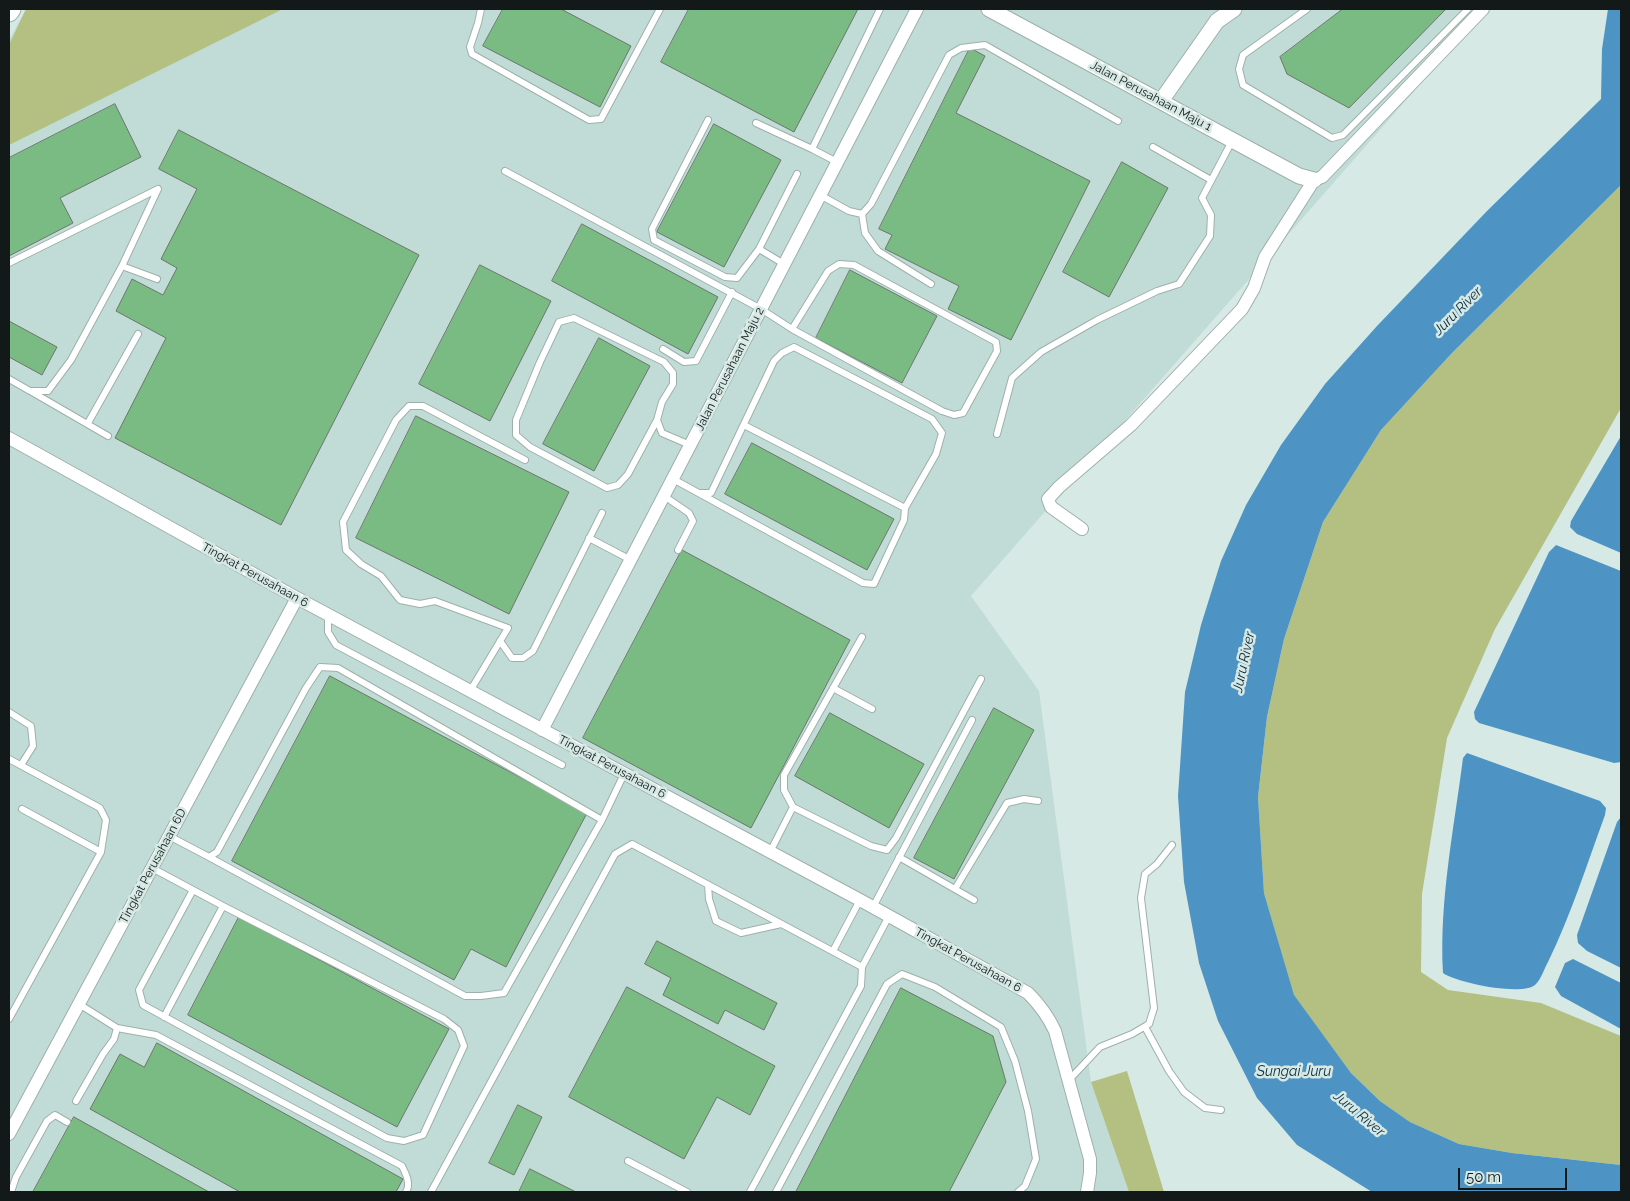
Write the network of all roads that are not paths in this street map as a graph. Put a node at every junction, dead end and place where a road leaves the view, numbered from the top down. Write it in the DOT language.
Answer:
graph roads {
  1 [pos="11,9"];
  2 [pos="481,9"];
  3 [pos="660,9"];
  4 [pos="880,9"];
  5 [pos="917,9"];
  6 [pos="989,9"];
  7 [pos="1234,9"];
  8 [pos="1307,9"];
  9 [pos="1468,9"];
  10 [pos="1483,9"];
  11 [pos="9,12"];
  12 [pos="1161,101"];
  13 [pos="708,120"];
  14 [pos="1118,121"];
  15 [pos="756,124"];
  16 [pos="1232,140"];
  17 [pos="1153,147"];
  18 [pos="812,149"];
  19 [pos="837,162"];
  20 [pos="505,171"];
  21 [pos="797,174"];
  22 [pos="1211,180"];
  23 [pos="1314,180"];
  24 [pos="820,195"];
  25 [pos="862,214"];
  26 [pos="759,249"];
  27 [pos="9,263"];
  28 [pos="784,264"];
  29 [pos="122,266"];
  30 [pos="157,279"];
  31 [pos="931,284"];
  32 [pos="732,292"];
  33 [pos="761,308"];
  34 [pos="792,329"];
  35 [pos="138,334"];
  36 [pos="663,349"];
  37 [pos="9,379"];
  38 [pos="30,391"];
  39 [pos="657,420"];
  40 [pos="88,423"];
  41 [pos="744,425"];
  42 [pos="997,434"];
  43 [pos="108,436"];
  44 [pos="9,438"];
  45 [pos="690,445"];
  46 [pos="525,460"];
  47 [pos="673,479"];
  48 [pos="700,493"];
  49 [pos="664,496"];
  50 [pos="905,508"];
  51 [pos="602,513"];
  52 [pos="1082,529"];
  53 [pos="589,538"];
  54 [pos="678,550"];
  55 [pos="631,560"];
  56 [pos="297,598"];
  57 [pos="328,615"];
  58 [pos="862,637"];
  59 [pos="500,641"];
  60 [pos="981,679"];
  61 [pos="833,688"];
  62 [pos="470,691"];
  63 [pos="872,708"];
  64 [pos="9,712"];
  65 [pos="972,720"];
  66 [pos="542,730"];
  67 [pos="9,759"];
  68 [pos="562,764"];
  69 [pos="21,766"];
  70 [pos="624,774"];
  71 [pos="1038,801"];
  72 [pos="793,807"];
  73 [pos="22,808"];
  74 [pos="602,820"];
  75 [pos="169,836"];
  76 [pos="1172,845"];
  77 [pos="101,852"];
  78 [pos="770,852"];
  79 [pos="209,857"];
  80 [pos="899,857"];
  81 [pos="152,868"];
  82 [pos="708,885"];
  83 [pos="955,889"];
  84 [pos="193,890"];
  85 [pos="860,900"];
  86 [pos="974,900"];
  87 [pos="223,906"];
  88 [pos="873,907"];
  89 [pos="890,916"];
  90 [pos="781,924"];
  91 [pos="833,951"];
  92 [pos="862,967"];
  93 [pos="79,1004"];
  94 [pos="164,1017"];
  95 [pos="9,1019"];
  96 [pos="1145,1026"];
  97 [pos="118,1028"];
  98 [pos="1068,1081"];
  99 [pos="76,1101"];
  100 [pos="1221,1110"];
  101 [pos="67,1122"];
  102 [pos="9,1134"];
  103 [pos="628,1161"];
  104 [pos="11,1192"];
  105 [pos="406,1192"];
  106 [pos="431,1192"];
  107 [pos="687,1192"];
  108 [pos="750,1192"];
  109 [pos="776,1192"];
  110 [pos="1018,1192"];
  111 [pos="1087,1192"];
  1 -- 11 [label="main road"];
  2 -- 3 [label="lane"];
  4 -- 18 [label="lane"];
  5 -- 19 [label="street, Jalan Perusahaan Maju 2"];
  6 -- 12 [label="street, Jalan Perusahaan Maju 1"];
  7 -- 12 [label="street"];
  8 -- 9 [label="lane"];
  10 -- 23 [label="street"];
  12 -- 16 [label="street, Jalan Perusahaan Maju 1"];
  13 -- 26 [label="lane"];
  14 -- 25 [label="lane"];
  15 -- 18 [label="lane"];
  16 -- 22 [label="lane"];
  16 -- 23 [label="street, Jalan Perusahaan Maju 1"];
  17 -- 22 [label="lane"];
  18 -- 19 [label="lane"];
  19 -- 24 [label="street, Jalan Perusahaan Maju 2"];
  20 -- 32 [label="lane"];
  21 -- 26 [label="lane"];
  22 -- 42 [label="lane"];
  23 -- 52 [label="street"];
  24 -- 25 [label="lane"];
  24 -- 28 [label="street, Jalan Perusahaan Maju 2"];
  25 -- 31 [label="lane"];
  26 -- 28 [label="lane"];
  27 -- 29 [label="lane"];
  28 -- 33 [label="street, Jalan Perusahaan Maju 2"];
  29 -- 30 [label="lane"];
  29 -- 38 [label="lane"];
  32 -- 33 [label="lane"];
  32 -- 36 [label="lane"];
  33 -- 34 [label="lane"];
  33 -- 45 [label="street, Jalan Perusahaan Maju 2"];
  34 -- 34 [label="lane"];
  35 -- 40 [label="lane"];
  37 -- 38 [label="lane"];
  38 -- 40 [label="lane"];
  39 -- 39 [label="lane"];
  39 -- 45 [label="lane"];
  40 -- 43 [label="lane"];
  41 -- 48 [label="lane"];
  41 -- 50 [label="lane"];
  41 -- 50 [label="lane"];
  44 -- 56 [label="street, Tingkat Perusahaan 6"];
  45 -- 47 [label="street, Jalan Perusahaan Maju 2"];
  46 -- 59 [label="lane"];
  47 -- 48 [label="lane"];
  47 -- 49 [label="street, Jalan Perusahaan Maju 2"];
  48 -- 50 [label="lane"];
  49 -- 54 [label="lane"];
  49 -- 55 [label="street, Jalan Perusahaan Maju 2"];
  51 -- 53 [label="lane"];
  53 -- 55 [label="lane"];
  53 -- 59 [label="lane"];
  55 -- 66 [label="street, Jalan Perusahaan Maju 2"];
  56 -- 57 [label="street, Tingkat Perusahaan 6"];
  56 -- 75 [label="street, Tingkat Perusahaan 6D"];
  57 -- 62 [label="street, Tingkat Perusahaan 6"];
  57 -- 68 [label="lane"];
  58 -- 61 [label="lane"];
  59 -- 62 [label="lane"];
  60 -- 72 [label="lane"];
  61 -- 63 [label="lane"];
  61 -- 72 [label="lane"];
  62 -- 66 [label="street, Tingkat Perusahaan 6"];
  64 -- 69 [label="lane"];
  65 -- 80 [label="lane"];
  66 -- 70 [label="street, Tingkat Perusahaan 6"];
  67 -- 69 [label="lane"];
  69 -- 77 [label="lane"];
  70 -- 74 [label="lane"];
  70 -- 78 [label="street, Tingkat Perusahaan 6"];
  71 -- 83 [label="lane"];
  72 -- 78 [label="lane"];
  73 -- 77 [label="lane"];
  74 -- 79 [label="lane"];
  74 -- 79 [label="lane"];
  75 -- 79 [label="lane"];
  75 -- 81 [label="street, Tingkat Perusahaan 6D"];
  76 -- 96 [label="lane"];
  77 -- 95 [label="lane"];
  78 -- 85 [label="street, Tingkat Perusahaan 6"];
  80 -- 83 [label="lane"];
  80 -- 88 [label="lane"];
  81 -- 84 [label="lane"];
  81 -- 93 [label="street, Tingkat Perusahaan 6D"];
  82 -- 90 [label="lane"];
  82 -- 90 [label="lane"];
  82 -- 106 [label="lane"];
  83 -- 86 [label="lane"];
  84 -- 87 [label="lane"];
  84 -- 94 [label="lane"];
  85 -- 88 [label="street, Tingkat Perusahaan 6"];
  85 -- 91 [label="lane"];
  87 -- 94 [label="lane"];
  87 -- 94 [label="lane"];
  88 -- 89 [label="street, Tingkat Perusahaan 6"];
  89 -- 92 [label="lane"];
  89 -- 98 [label="street, Tingkat Perusahaan 6"];
  90 -- 91 [label="lane"];
  91 -- 92 [label="lane"];
  92 -- 108 [label="lane"];
  93 -- 97 [label="lane"];
  93 -- 102 [label="street, Tingkat Perusahaan 6D"];
  96 -- 98 [label="lane"];
  96 -- 100 [label="lane"];
  97 -- 99 [label="lane"];
  97 -- 105 [label="lane"];
  98 -- 111 [label="street, Tingkat Perusahaan 6"];
  101 -- 104 [label="lane"];
  103 -- 107 [label="lane"];
  109 -- 110 [label="lane"];
}
